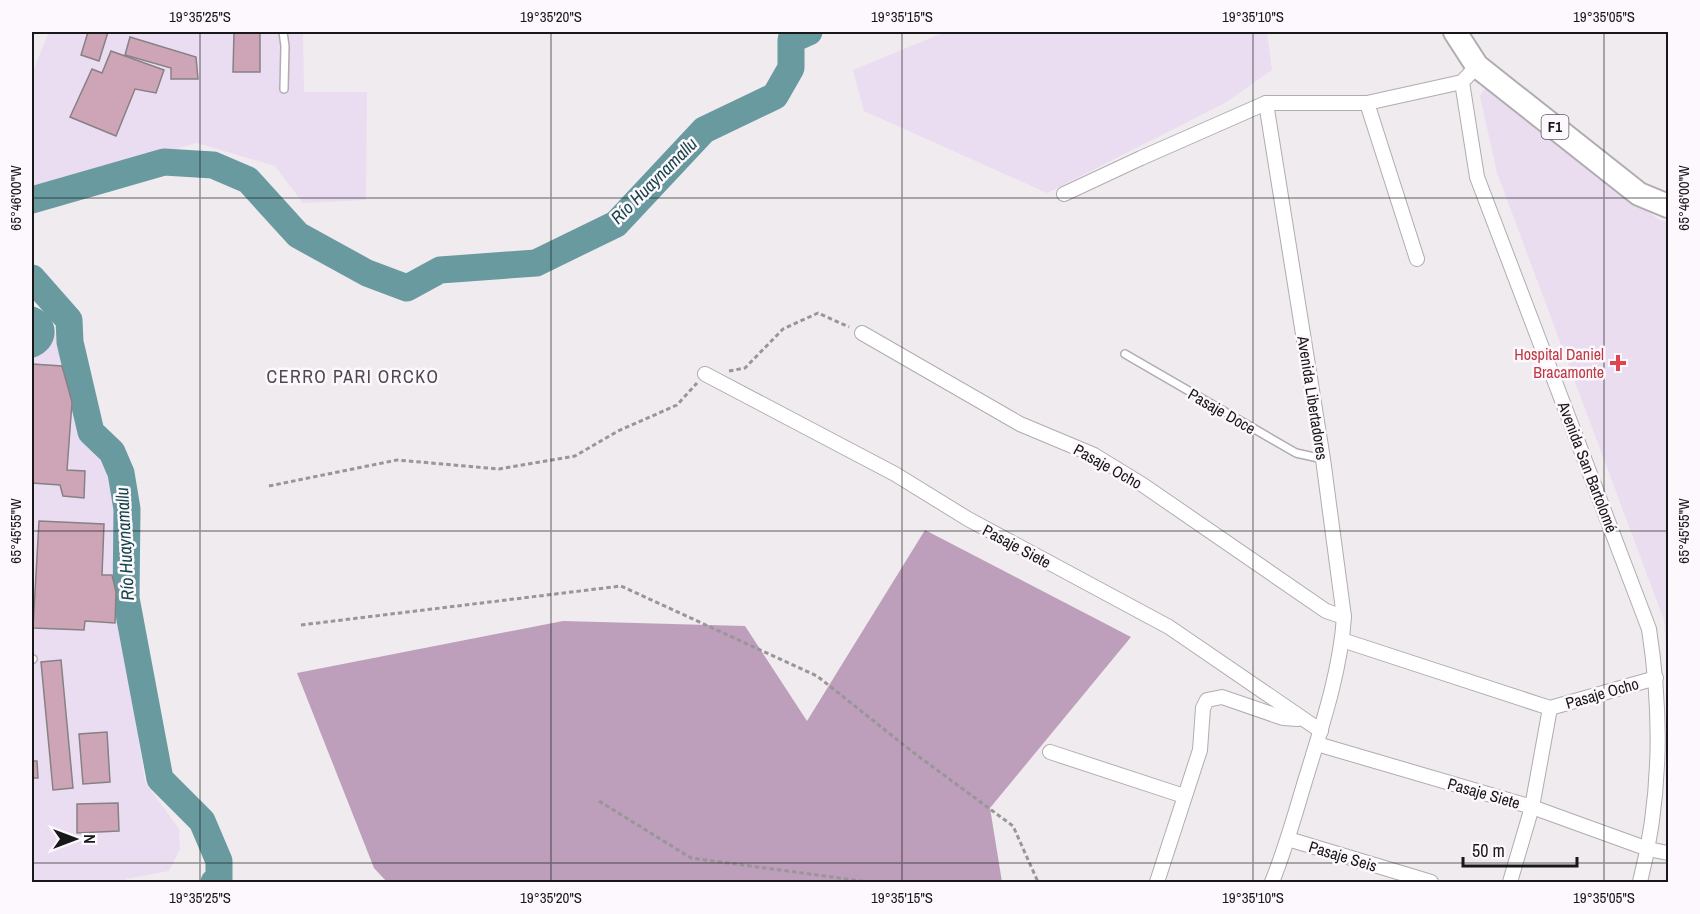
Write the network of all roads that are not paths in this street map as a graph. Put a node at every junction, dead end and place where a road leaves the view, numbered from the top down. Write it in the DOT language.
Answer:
graph roads {
  1 [pos="283,32"];
  2 [pos="1455,32"];
  3 [pos="1470,74"];
  4 [pos="284,89"];
  5 [pos="1266,103"];
  6 [pos="1366,103"];
  7 [pos="1064,194"];
  8 [pos="1668,206"];
  9 [pos="1417,259"];
  10 [pos="862,333"];
  11 [pos="1125,354"];
  12 [pos="705,374"];
  13 [pos="1323,459"];
  14 [pos="1344,617"];
  15 [pos="1342,640"];
  16 [pos="1656,678"];
  17 [pos="1550,708"];
  18 [pos="1300,719"];
  19 [pos="1319,738"];
  20 [pos="1050,752"];
  21 [pos="1184,796"];
  22 [pos="1532,807"];
  23 [pos="1288,839"];
  24 [pos="1648,849"];
  25 [pos="1668,854"];
  26 [pos="1157,882"];
  27 [pos="1272,882"];
  28 [pos="1431,882"];
  29 [pos="1510,882"];
  30 [pos="1640,882"];
  1 -- 4 [label="lane"];
  2 -- 3 [label="highway, F1"];
  3 -- 6 [label="street"];
  3 -- 8 [label="highway, F1"];
  3 -- 16 [label="street, Avenida San Bartolomé"];
  5 -- 6 [label="street"];
  5 -- 7 [label="street"];
  5 -- 13 [label="street, Avenida Libertadores"];
  6 -- 9 [label="street"];
  10 -- 14 [label="street, Pasaje Ocho"];
  11 -- 13 [label="lane, Pasaje Doce"];
  12 -- 18 [label="street, Pasaje Siete"];
  13 -- 14 [label="street, Avenida Libertadores"];
  14 -- 15 [label="street, Avenida Libertadores"];
  15 -- 17 [label="street, Pasaje Ocho"];
  15 -- 19 [label="street, Avenida Libertadores"];
  16 -- 17 [label="street, Pasaje Ocho"];
  16 -- 24 [label="street, Avenida San Bartolomé"];
  17 -- 22 [label="street"];
  18 -- 19 [label="street, Pasaje Siete"];
  18 -- 21 [label="street"];
  19 -- 22 [label="street, Pasaje Siete"];
  19 -- 23 [label="street, Avenida Libertadores"];
  20 -- 21 [label="street"];
  21 -- 26 [label="street"];
  22 -- 24 [label="street, Pasaje Siete"];
  22 -- 29 [label="street"];
  23 -- 27 [label="street, Avenida Libertadores"];
  23 -- 28 [label="street, Pasaje Seis"];
  24 -- 25 [label="street, Pasaje Siete"];
  24 -- 30 [label="street, Avenida San Bartolomé"];
}
